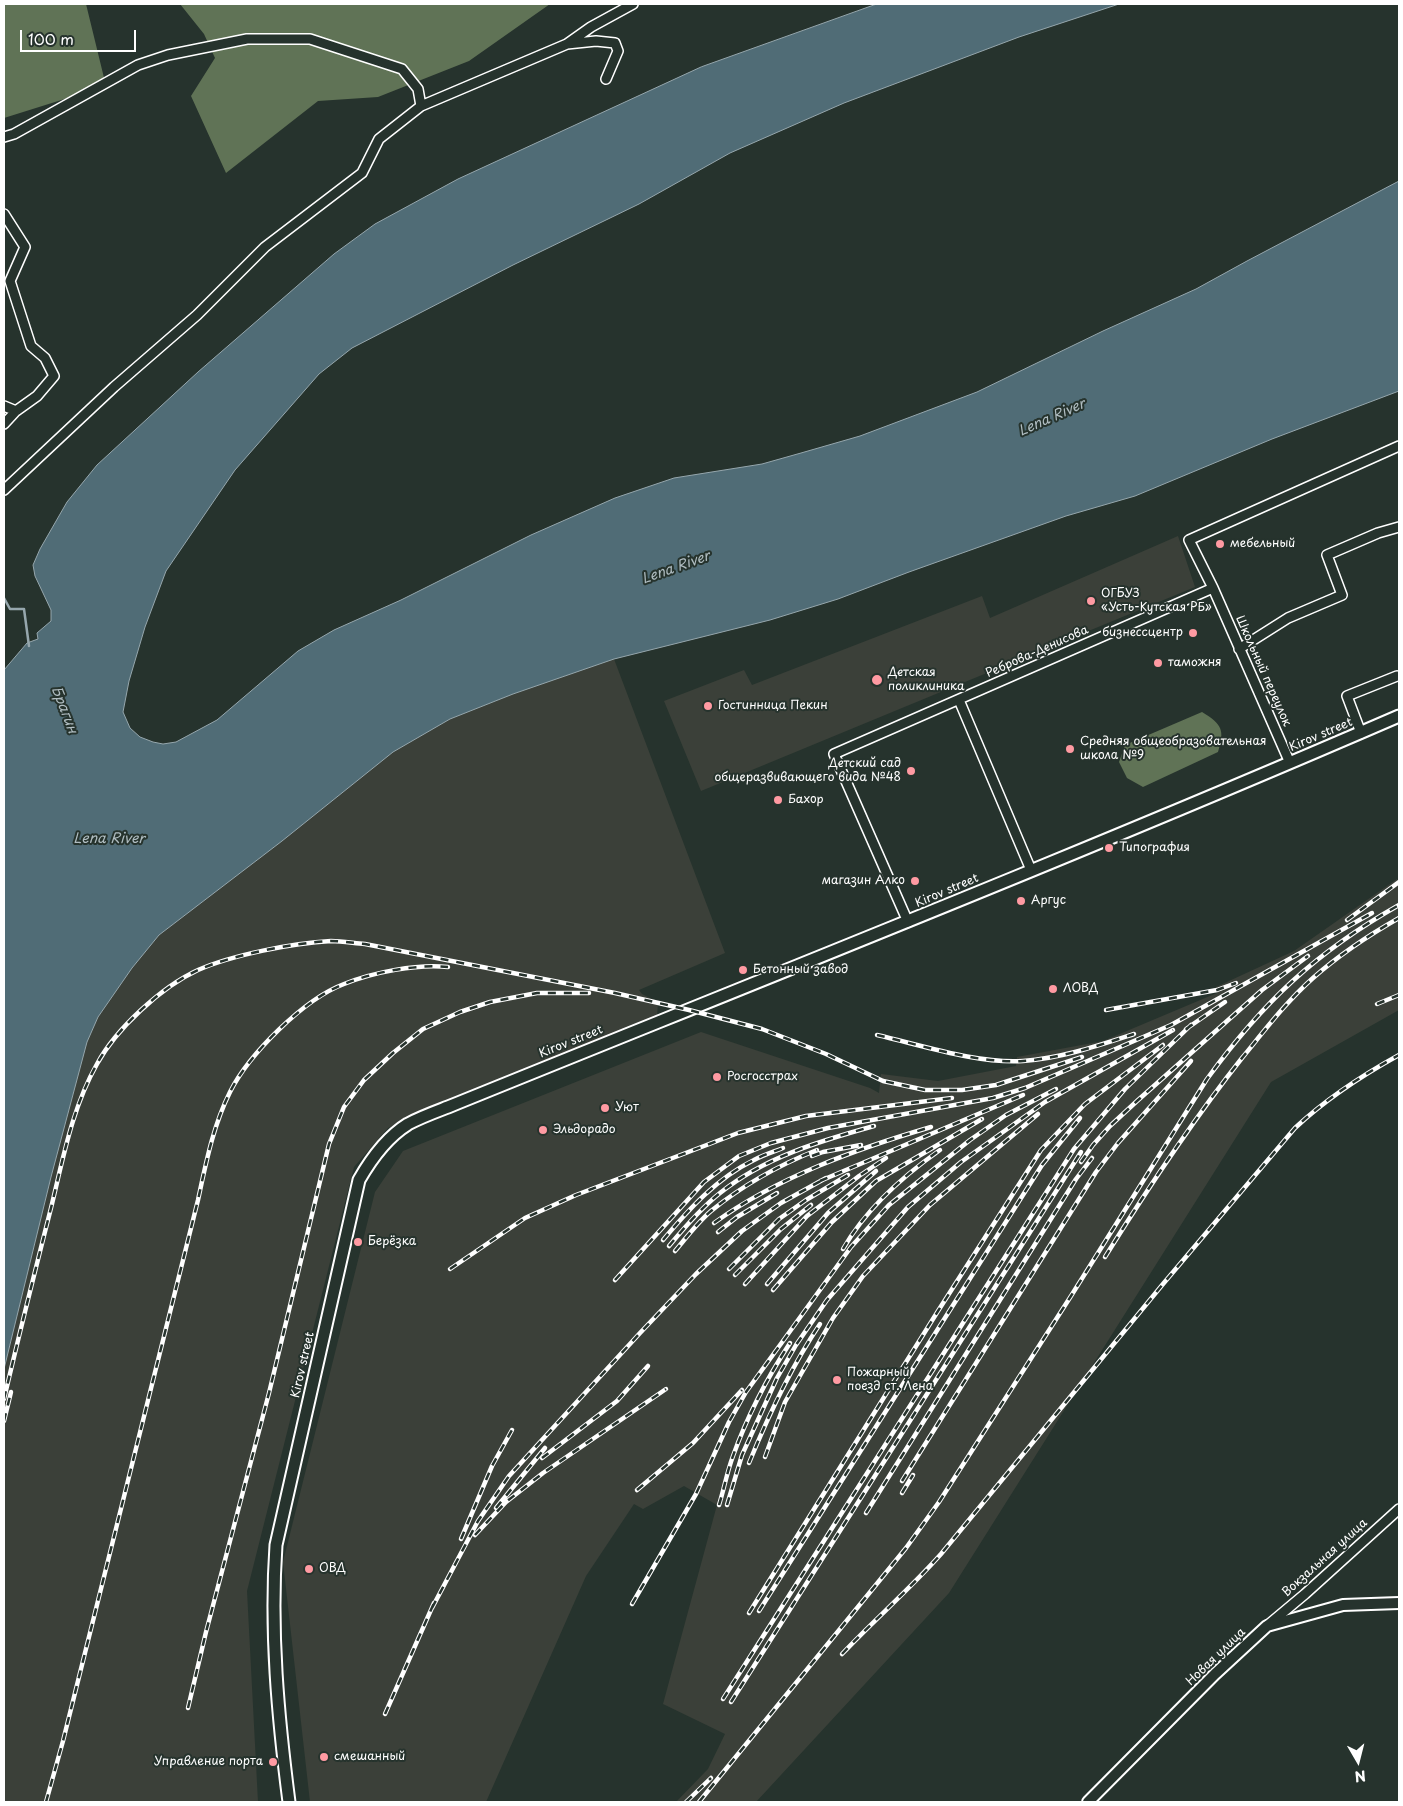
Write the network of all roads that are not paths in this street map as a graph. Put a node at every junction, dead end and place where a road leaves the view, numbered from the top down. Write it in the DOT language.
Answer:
graph roads {
  1 [pos="633,4"];
  2 [pos="567,44"];
  3 [pos="606,79"];
  4 [pos="421,106"];
  5 [pos="4,137"];
  6 [pos="4,214"];
  7 [pos="4,406"];
  8 [pos="16,411"];
  9 [pos="4,424"];
  10 [pos="1399,446"];
  11 [pos="4,490"];
  12 [pos="1399,527"];
  13 [pos="1213,588"];
  14 [pos="1240,649"];
  15 [pos="1397,676"];
  16 [pos="958,700"];
  17 [pos="1399,716"];
  18 [pos="1361,733"];
  19 [pos="1290,763"];
  20 [pos="1031,870"];
  21 [pos="908,922"];
  22 [pos="1399,1509"];
  23 [pos="1399,1602"];
  24 [pos="1268,1626"];
  25 [pos="289,1802"];
  26 [pos="1088,1802"];
  1 -- 2 [label="street"];
  2 -- 3 [label="street"];
  2 -- 4 [label="street"];
  4 -- 5 [label="street"];
  4 -- 11 [label="street"];
  6 -- 8 [label="street"];
  7 -- 8 [label="street"];
  8 -- 9 [label="street"];
  10 -- 13 [label="street"];
  12 -- 14 [label="street"];
  13 -- 14 [label="street, Школьный переулок"];
  13 -- 16 [label="street, Реброва-Денисова"];
  14 -- 19 [label="street, Школьный переулок"];
  15 -- 18 [label="street"];
  16 -- 20 [label="street"];
  16 -- 21 [label="street, Реброва-Денисова"];
  17 -- 18 [label="main road, Kirov street"];
  18 -- 19 [label="main road, Kirov street"];
  19 -- 20 [label="main road, Kirov street"];
  20 -- 21 [label="main road, Kirov street"];
  21 -- 25 [label="main road, Kirov street"];
  22 -- 24 [label="street, Вокзальная улица"];
  23 -- 24 [label="street, Новая улица"];
  24 -- 26 [label="street, Новая улица"];
}
